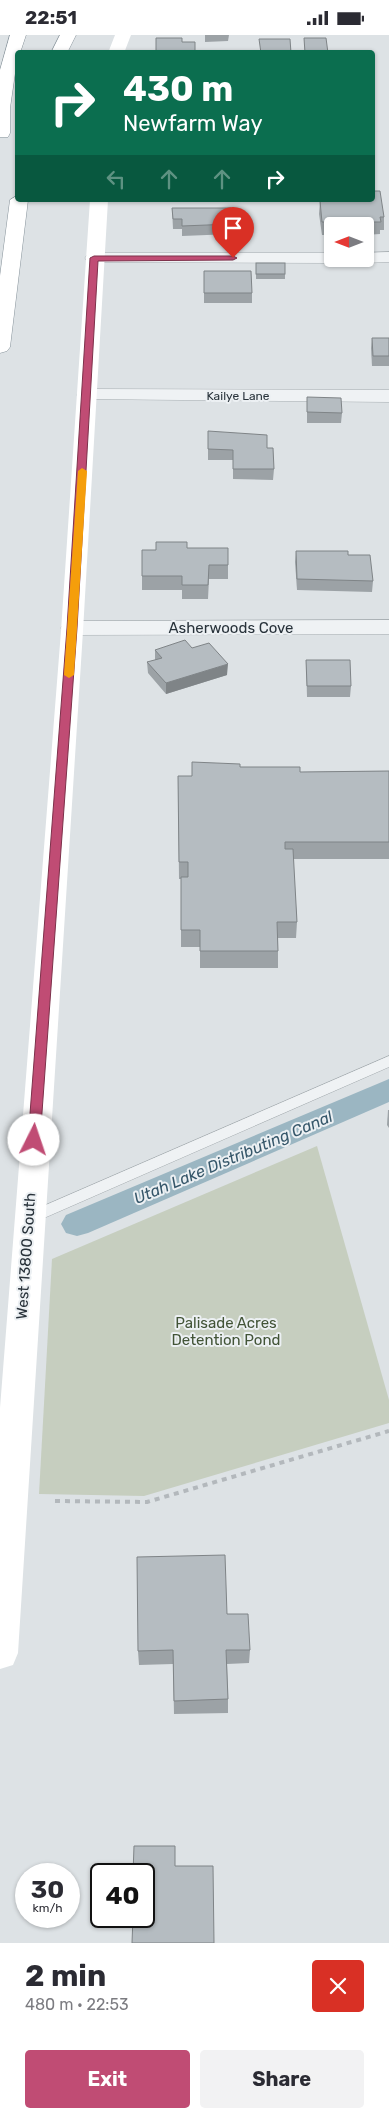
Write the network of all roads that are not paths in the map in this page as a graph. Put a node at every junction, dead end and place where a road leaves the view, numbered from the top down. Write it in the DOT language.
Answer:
graph roads {
  1 [pos="18,35"];
  2 [pos="32,35"];
  3 [pos="58,35"];
  4 [pos="68,35"];
  5 [pos="123,35"];
  6 [pos="25,50"];
  7 [pos="54,50"];
  8 [pos="60,50"];
  9 [pos="117,50"];
  10 [pos="15,80"];
  11 [pos="1,139"];
  12 [pos="19,202"];
  13 [pos="99,202"];
  14 [pos="374,257"];
  15 [pos="389,257"];
  16 [pos="94,258"];
  17 [pos="324,258"];
  18 [pos="0,347"];
  19 [pos="87,395"];
  20 [pos="389,396"];
  21 [pos="389,627"];
  22 [pos="72,628"];
  23 [pos="389,1061"];
  24 [pos="28,1219"];
  25 [pos="0,1653"];
  1 -- 11 [label="main road"];
  2 -- 6 [label="main road"];
  3 -- 7 [label="main road"];
  4 -- 8 [label="main road"];
  5 -- 9 [label="main road"];
  10 -- 11 [label="main road"];
  12 -- 18 [label="main road"];
  13 -- 16 [label="main road, West 13800 South"];
  14 -- 15 [label="street"];
  16 -- 17 [label="street"];
  16 -- 19 [label="main road, West 13800 South"];
  19 -- 20 [label="street, Kailye Lane"];
  19 -- 22 [label="main road, West 13800 South"];
  21 -- 22 [label="street, Asherwoods Cove"];
  22 -- 24 [label="main road, West 13800 South"];
  23 -- 24 [label="lane"];
  24 -- 25 [label="main road, West 13800 South"];
}
